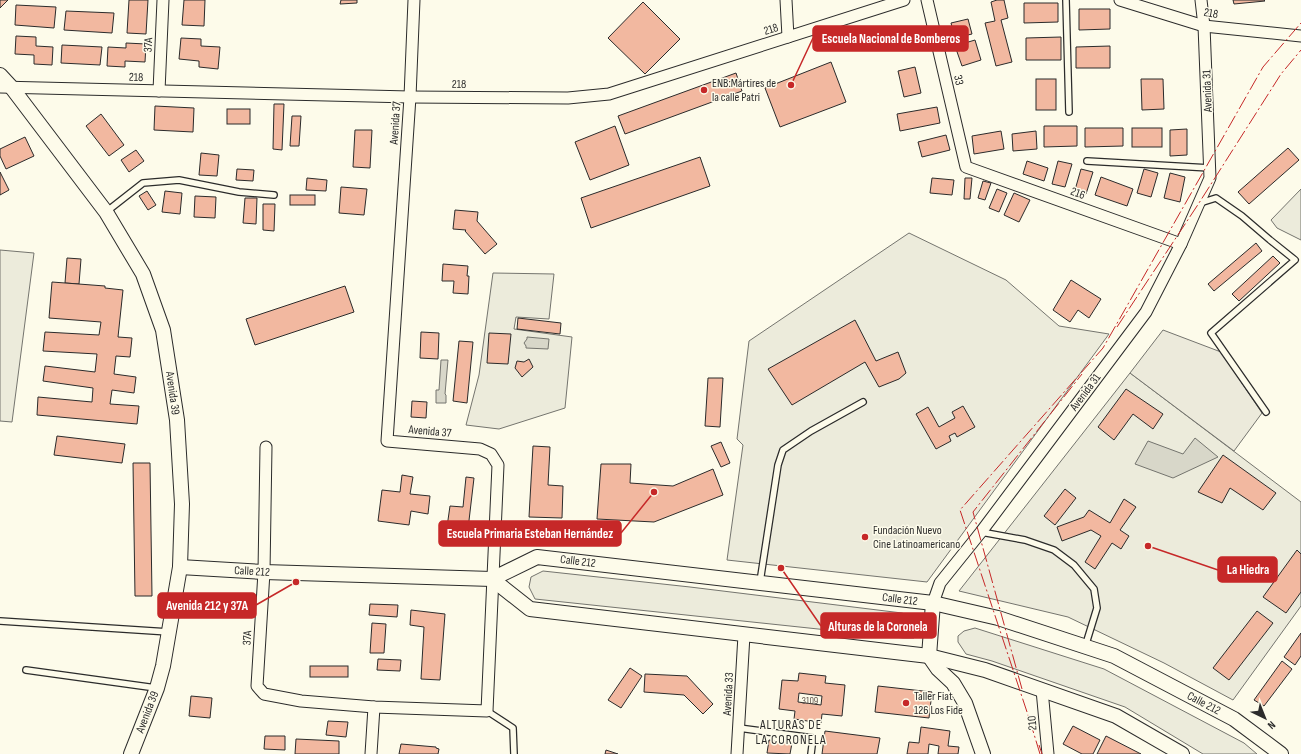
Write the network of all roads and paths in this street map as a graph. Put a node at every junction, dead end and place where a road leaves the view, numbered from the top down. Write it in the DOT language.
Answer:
graph roads {
  1 [pos="163,0"];
  2 [pos="414,0"];
  3 [pos="786,0"];
  4 [pos="904,0"];
  5 [pos="927,0"];
  6 [pos="1066,0"];
  7 [pos="1120,0"];
  8 [pos="1202,0"];
  9 [pos="1204,26"];
  10 [pos="1301,36"];
  11 [pos="788,37"];
  12 [pos="0,75"];
  13 [pos="6,87"];
  14 [pos="159,91"];
  15 [pos="410,97"];
  16 [pos="1069,112"];
  17 [pos="1087,162"];
  18 [pos="966,167"];
  19 [pos="1210,168"];
  20 [pos="274,195"];
  21 [pos="1199,203"];
  22 [pos="106,212"];
  23 [pos="1181,244"];
  24 [pos="863,402"];
  25 [pos="1266,412"];
  26 [pos="266,447"];
  27 [pos="981,532"];
  28 [pos="180,567"];
  29 [pos="264,572"];
  30 [pos="492,579"];
  31 [pos="760,583"];
  32 [pos="934,603"];
  33 [pos="0,621"];
  34 [pos="169,632"];
  35 [pos="744,635"];
  36 [pos="1085,647"];
  37 [pos="929,656"];
  38 [pos="26,670"];
  39 [pos="157,688"];
  40 [pos="1042,690"];
  41 [pos="374,707"];
  42 [pos="487,711"];
  43 [pos="739,728"];
  44 [pos="131,754"];
  45 [pos="371,754"];
  46 [pos="514,754"];
  47 [pos="738,754"];
  48 [pos="811,754"];
  49 [pos="983,754"];
  50 [pos="1048,754"];
  51 [pos="1182,754"];
  52 [pos="1281,754"];
  1 -- 14 [label="street, 37A"];
  2 -- 15 [label="street, Avenida 37"];
  3 -- 11 [label="street"];
  4 -- 11 [label="street, 218"];
  5 -- 18 [label="street, 33"];
  6 -- 16 [label="lane"];
  7 -- 9 [label="street, 218"];
  8 -- 9 [label="street, Avenida 31"];
  9 -- 10 [label="street, 218"];
  9 -- 19 [label="street, Avenida 31"];
  11 -- 15 [label="street, 218"];
  12 -- 13 [label="street, Avenida 39"];
  13 -- 14 [label="street, 218"];
  13 -- 22 [label="street, Avenida 39"];
  14 -- 15 [label="street, 218"];
  15 -- 30 [label="street, Avenida 37"];
  17 -- 19 [label="lane"];
  18 -- 23 [label="street, 216"];
  19 -- 21 [label="street, Avenida 31"];
  20 -- 22 [label="lane"];
  21 -- 23 [label="street, Avenida 31"];
  21 -- 25 [label="lane"];
  22 -- 28 [label="street, Avenida 39"];
  23 -- 27 [label="street, Avenida 31"];
  24 -- 31 [label="lane"];
  26 -- 29 [label="street, 37A"];
  27 -- 32 [label="street, Avenida 31"];
  27 -- 36 [label="lane"];
  28 -- 29 [label="street, Calle 212"];
  28 -- 34 [label="street, Avenida 39"];
  29 -- 30 [label="street, Calle 212"];
  29 -- 41 [label="street, 37A"];
  30 -- 31 [label="street, Calle 212"];
  30 -- 35 [label="street"];
  30 -- 42 [label="street, Avenida 37"];
  31 -- 32 [label="street, Calle 212"];
  32 -- 36 [label="street, Calle 212"];
  32 -- 37 [label="street, Avenida 31"];
  33 -- 34 [label="lane"];
  34 -- 39 [label="street, Avenida 39"];
  35 -- 37 [label="street"];
  35 -- 43 [label="street, Avenida 33"];
  36 -- 52 [label="street, Calle 212"];
  37 -- 40 [label="street"];
  37 -- 49 [label="street"];
  38 -- 39 [label="lane"];
  39 -- 44 [label="street, Avenida 39"];
  40 -- 50 [label="street, 210"];
  40 -- 51 [label="street"];
  41 -- 42 [label="street"];
  41 -- 45 [label="street"];
  42 -- 46 [label="lane"];
  43 -- 47 [label="street, Avenida 33"];
  43 -- 48 [label="lane"];
}
